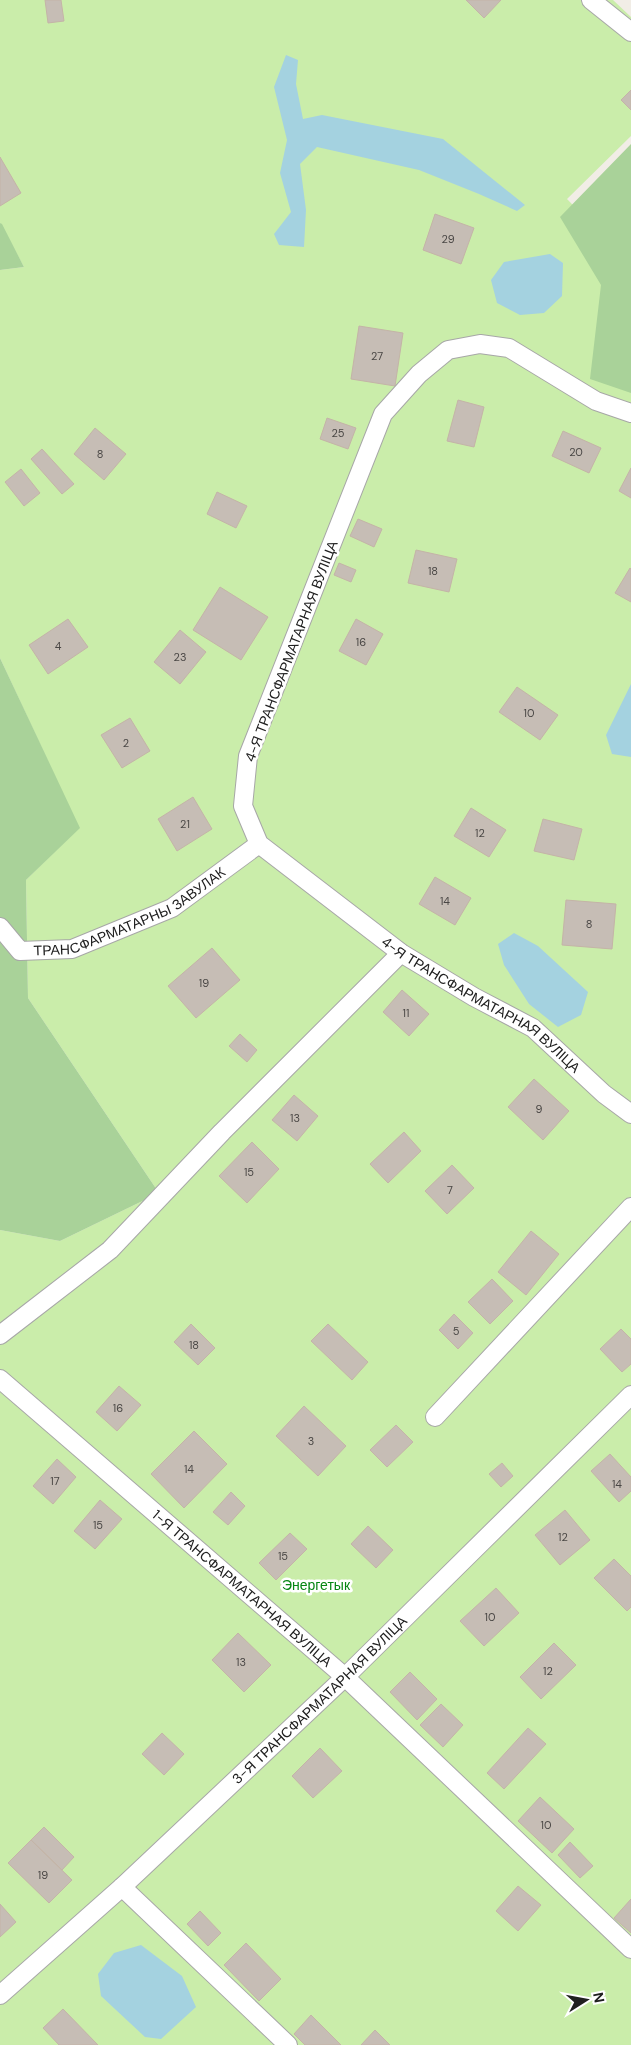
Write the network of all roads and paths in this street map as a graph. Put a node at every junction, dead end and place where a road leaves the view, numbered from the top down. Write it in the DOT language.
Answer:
graph roads {
  1 [pos="591,0"];
  2 [pos="631,32"];
  3 [pos="631,413"];
  4 [pos="258,844"];
  5 [pos="0,927"];
  6 [pos="400,952"];
  7 [pos="631,1114"];
  8 [pos="631,1207"];
  9 [pos="0,1335"];
  10 [pos="0,1379"];
  11 [pos="631,1395"];
  12 [pos="435,1416"];
  13 [pos="345,1676"];
  14 [pos="122,1886"];
  15 [pos="631,1949"];
  16 [pos="0,1995"];
  17 [pos="288,2045"];
  1 -- 2 [label="lane"];
  3 -- 4 [label="lane, 4-Я ТРАНСФАРМАТАРНАЯ ВУЛІЦА"];
  4 -- 5 [label="lane, ТРАНСФАРМАТАРНЫ ЗАВУЛАК"];
  4 -- 6 [label="lane, 4-Я ТРАНСФАРМАТАРНАЯ ВУЛІЦА"];
  6 -- 7 [label="lane, 4-Я ТРАНСФАРМАТАРНАЯ ВУЛІЦА"];
  6 -- 9 [label="lane"];
  8 -- 12 [label="lane"];
  10 -- 13 [label="lane, 1-Я ТРАНСФАРМАТАРНАЯ ВУЛІЦА"];
  11 -- 13 [label="lane, 3-Я ТРАНСФАРМАТАРНАЯ ВУЛІЦА"];
  13 -- 14 [label="lane, 3-Я ТРАНСФАРМАТАРНАЯ ВУЛІЦА"];
  13 -- 15 [label="lane, 1-Я ТРАНСФАРМАТАРНАЯ ВУЛІЦА"];
  14 -- 16 [label="lane, 3-Я ТРАНСФАРМАТАРНАЯ ВУЛІЦА"];
  14 -- 17 [label="lane"];
}
